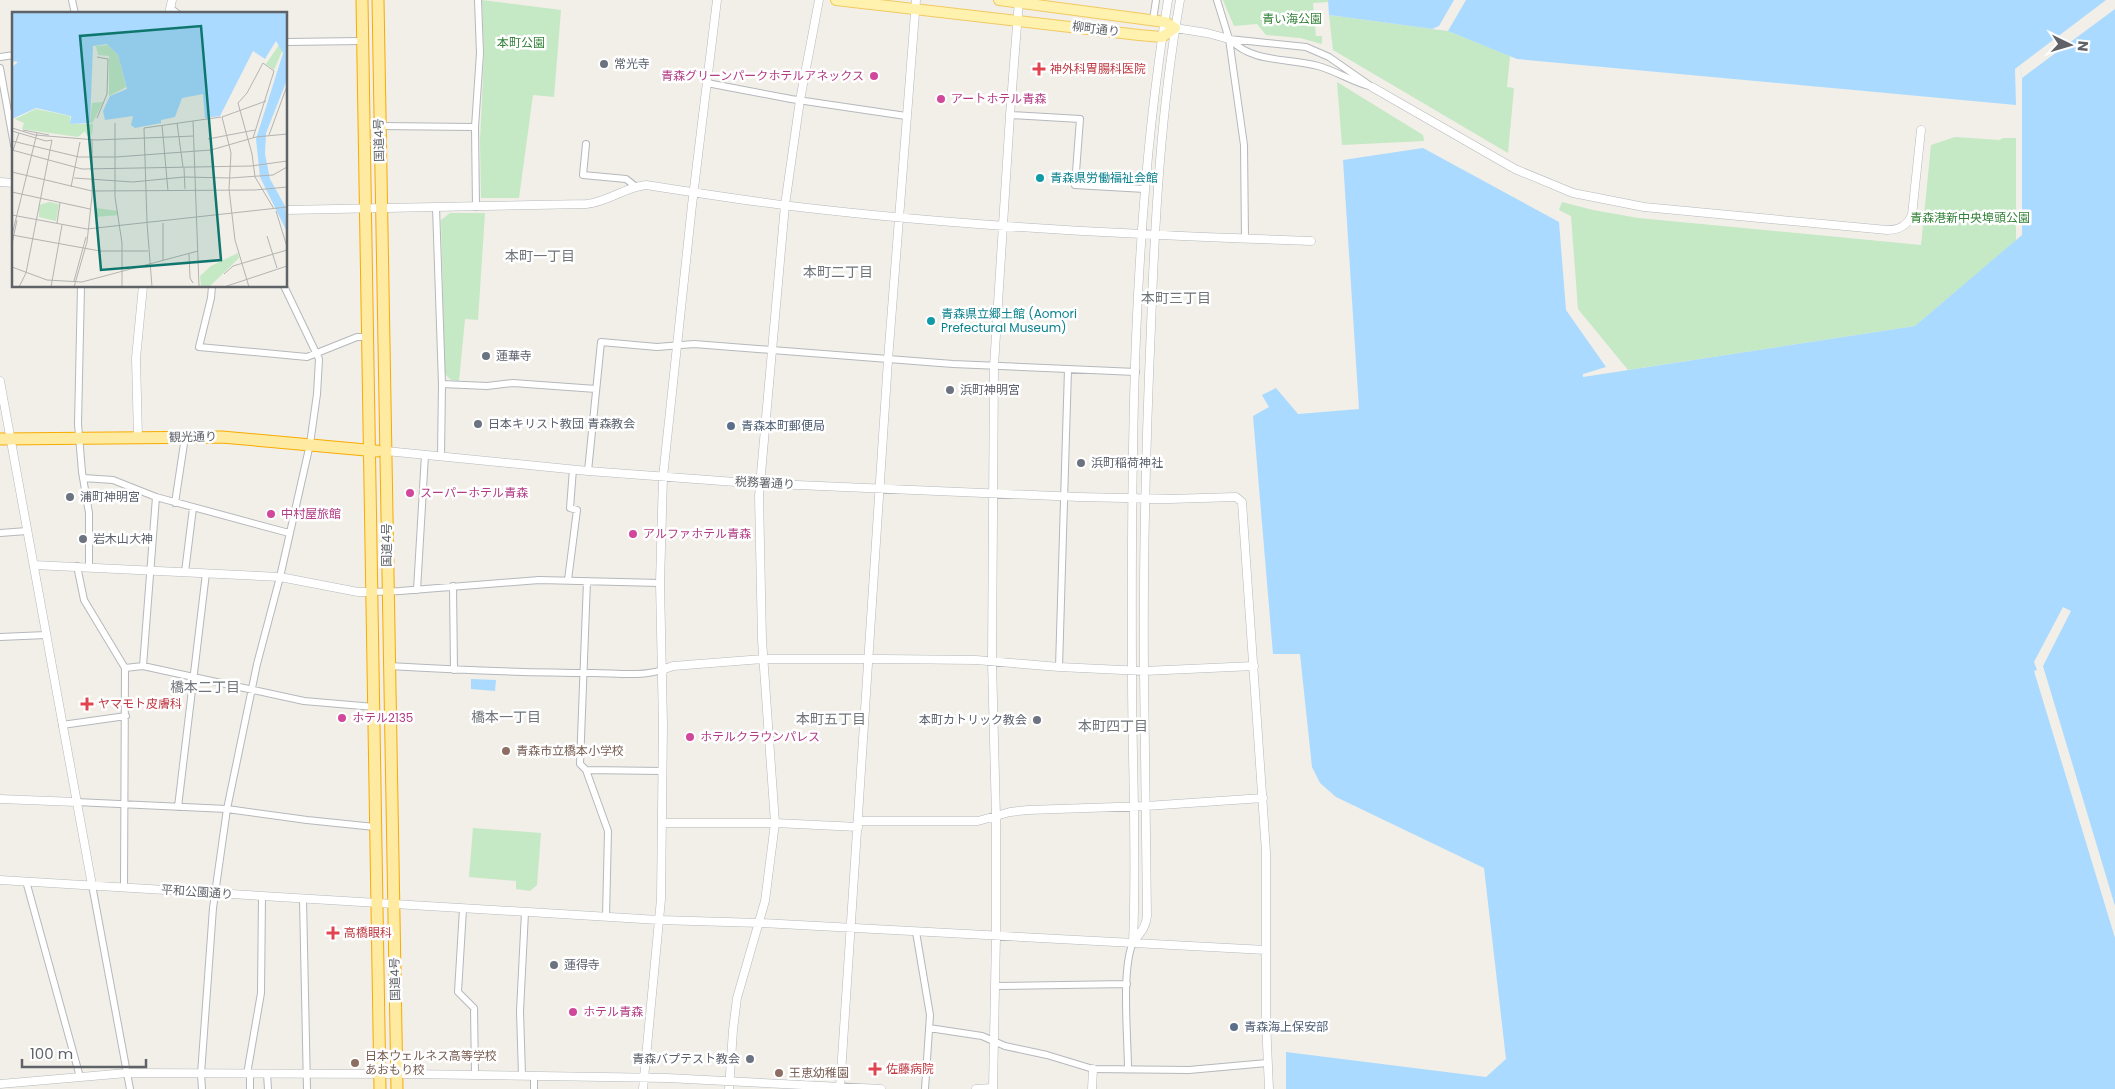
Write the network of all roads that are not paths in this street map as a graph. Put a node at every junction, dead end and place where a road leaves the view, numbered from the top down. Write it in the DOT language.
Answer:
graph roads {
  1 [pos="362,0"];
  2 [pos="378,0"];
  3 [pos="478,0"];
  4 [pos="717,0"];
  5 [pos="819,0"];
  6 [pos="836,0"];
  7 [pos="999,0"];
  8 [pos="1156,0"];
  9 [pos="1168,0"];
  10 [pos="1180,0"];
  11 [pos="1217,0"];
  12 [pos="1019,1"];
  13 [pos="916,4"];
  14 [pos="1017,20"];
  15 [pos="1153,20"];
  16 [pos="1164,22"];
  17 [pos="1175,28"];
  18 [pos="1162,37"];
  19 [pos="1230,39"];
  20 [pos="362,41"];
  21 [pos="288,42"];
  22 [pos="0,70"];
  23 [pos="707,83"];
  24 [pos="1372,87"];
  25 [pos="800,100"];
  26 [pos="1010,115"];
  27 [pos="906,116"];
  28 [pos="379,126"];
  29 [pos="475,127"];
  30 [pos="1921,130"];
  31 [pos="12,133"];
  32 [pos="586,144"];
  33 [pos="635,186"];
  34 [pos="1145,189"];
  35 [pos="693,192"];
  36 [pos="785,205"];
  37 [pos="476,207"];
  38 [pos="364,208"];
  39 [pos="380,208"];
  40 [pos="436,208"];
  41 [pos="288,210"];
  42 [pos="898,217"];
  43 [pos="1002,225"];
  44 [pos="1142,234"];
  45 [pos="1155,235"];
  46 [pos="1245,239"];
  47 [pos="1311,241"];
  48 [pos="81,288"];
  49 [pos="143,288"];
  50 [pos="212,288"];
  51 [pos="285,288"];
  52 [pos="367,337"];
  53 [pos="677,345"];
  54 [pos="771,350"];
  55 [pos="315,354"];
  56 [pos="888,360"];
  57 [pos="994,366"];
  58 [pos="1068,369"];
  59 [pos="1136,372"];
  60 [pos="0,381"];
  61 [pos="442,384"];
  62 [pos="596,389"];
  63 [pos="185,437"];
  64 [pos="80,438"];
  65 [pos="138,438"];
  66 [pos="5,439"];
  67 [pos="310,444"];
  68 [pos="370,450"];
  69 [pos="386,451"];
  70 [pos="425,455"];
  71 [pos="441,456"];
  72 [pos="573,469"];
  73 [pos="588,470"];
  74 [pos="663,477"];
  75 [pos="83,478"];
  76 [pos="760,483"];
  77 [pos="879,490"];
  78 [pos="994,494"];
  79 [pos="1064,496"];
  80 [pos="156,498"];
  81 [pos="1133,498"];
  82 [pos="1146,498"];
  83 [pos="175,503"];
  84 [pos="193,508"];
  85 [pos="27,531"];
  86 [pos="0,533"];
  87 [pos="289,533"];
  88 [pos="34,565"];
  89 [pos="77,566"];
  90 [pos="89,567"];
  91 [pos="150,569"];
  92 [pos="185,572"];
  93 [pos="206,573"];
  94 [pos="280,577"];
  95 [pos="568,580"];
  96 [pos="587,581"];
  97 [pos="660,584"];
  98 [pos="452,586"];
  99 [pos="417,590"];
  100 [pos="387,591"];
  101 [pos="372,592"];
  102 [pos="46,635"];
  103 [pos="0,637"];
  104 [pos="763,659"];
  105 [pos="869,659"];
  106 [pos="992,662"];
  107 [pos="143,666"];
  108 [pos="389,666"];
  109 [pos="1254,666"];
  110 [pos="1059,667"];
  111 [pos="126,668"];
  112 [pos="454,670"];
  113 [pos="662,670"];
  114 [pos="1132,671"];
  115 [pos="1144,671"];
  116 [pos="583,673"];
  117 [pos="193,676"];
  118 [pos="251,690"];
  119 [pos="374,707"];
  120 [pos="126,716"];
  121 [pos="62,725"];
  122 [pos="586,770"];
  123 [pos="662,771"];
  124 [pos="1263,798"];
  125 [pos="0,799"];
  126 [pos="76,802"];
  127 [pos="124,803"];
  128 [pos="1133,806"];
  129 [pos="1146,806"];
  130 [pos="178,807"];
  131 [pos="227,810"];
  132 [pos="996,816"];
  133 [pos="662,823"];
  134 [pos="775,823"];
  135 [pos="858,824"];
  136 [pos="375,826"];
  137 [pos="0,880"];
  138 [pos="26,881"];
  139 [pos="92,885"];
  140 [pos="124,887"];
  141 [pos="214,893"];
  142 [pos="262,896"];
  143 [pos="303,899"];
  144 [pos="377,904"];
  145 [pos="393,905"];
  146 [pos="462,909"];
  147 [pos="526,912"];
  148 [pos="606,916"];
  149 [pos="659,920"];
  150 [pos="760,923"];
  151 [pos="851,927"];
  152 [pos="916,932"];
  153 [pos="996,936"];
  154 [pos="1133,942"];
  155 [pos="1266,950"];
  156 [pos="1127,984"];
  157 [pos="995,986"];
  158 [pos="930,1028"];
  159 [pos="994,1042"];
  160 [pos="1267,1064"];
  161 [pos="1093,1069"];
  162 [pos="1128,1070"];
  163 [pos="127,1073"];
  164 [pos="202,1074"];
  165 [pos="248,1074"];
  166 [pos="267,1074"];
  167 [pos="307,1074"];
  168 [pos="380,1074"];
  169 [pos="396,1074"];
  170 [pos="475,1075"];
  171 [pos="522,1075"];
  172 [pos="534,1076"];
  173 [pos="80,1077"];
  174 [pos="644,1078"];
  175 [pos="0,1084"];
  176 [pos="729,1086"];
  177 [pos="840,1088"];
  178 [pos="993,1088"];
  179 [pos="130,1089"];
  180 [pos="202,1089"];
  181 [pos="250,1089"];
  182 [pos="268,1089"];
  183 [pos="307,1089"];
  184 [pos="380,1089"];
  185 [pos="396,1089"];
  186 [pos="534,1089"];
  187 [pos="643,1089"];
  188 [pos="881,1089"];
  189 [pos="925,1089"];
  190 [pos="976,1089"];
  191 [pos="1092,1089"];
  192 [pos="1269,1089"];
  1 -- 20 [label="highway, 国道4号"];
  2 -- 28 [label="highway, 国道4号"];
  3 -- 29 [label="street"];
  4 -- 23 [label="street"];
  5 -- 25 [label="street"];
  6 -- 13 [label="main road, 柳町通り"];
  7 -- 12 [label="main road, 柳町通り"];
  8 -- 15 [label="street"];
  9 -- 16 [label="street"];
  10 -- 17 [label="street"];
  11 -- 19 [label="street"];
  12 -- 14 [label="street"];
  12 -- 15 [label="main road, 柳町通り"];
  13 -- 14 [label="main road, 柳町通り"];
  13 -- 27 [label="street"];
  14 -- 18 [label="main road, 柳町通り"];
  14 -- 26 [label="street"];
  15 -- 16 [label="main road, 柳町通り"];
  16 -- 17 [label="main road, 柳町通り"];
  16 -- 18 [label="street"];
  17 -- 18 [label="main road"];
  17 -- 19 [label="street"];
  17 -- 45 [label="street"];
  18 -- 34 [label="street"];
  19 -- 24 [label="street"];
  19 -- 24 [label="street"];
  19 -- 46 [label="street"];
  20 -- 21 [label="street"];
  20 -- 38 [label="highway, 国道4号"];
  22 -- 31 [label="street"];
  23 -- 25 [label="street"];
  23 -- 35 [label="street"];
  24 -- 30 [label="street"];
  25 -- 27 [label="street"];
  25 -- 36 [label="street"];
  26 -- 34 [label="street"];
  26 -- 43 [label="street"];
  27 -- 42 [label="street"];
  28 -- 29 [label="street"];
  28 -- 39 [label="highway, 国道4号"];
  29 -- 37 [label="street"];
  32 -- 33 [label="street"];
  33 -- 35 [label="street"];
  33 -- 37 [label="street"];
  34 -- 44 [label="street"];
  35 -- 36 [label="street"];
  35 -- 53 [label="street"];
  36 -- 42 [label="street"];
  36 -- 54 [label="street"];
  37 -- 40 [label="street"];
  38 -- 39 [label="street"];
  38 -- 41 [label="street"];
  38 -- 52 [label="highway, 国道4号"];
  39 -- 40 [label="street"];
  39 -- 69 [label="highway, 国道4号"];
  40 -- 61 [label="street"];
  42 -- 43 [label="street"];
  42 -- 56 [label="street"];
  43 -- 44 [label="street"];
  43 -- 57 [label="street"];
  44 -- 45 [label="street"];
  44 -- 59 [label="street"];
  45 -- 46 [label="street"];
  45 -- 82 [label="street"];
  46 -- 47 [label="street"];
  48 -- 64 [label="street"];
  49 -- 65 [label="street"];
  50 -- 55 [label="street"];
  51 -- 55 [label="street"];
  52 -- 55 [label="street"];
  52 -- 68 [label="highway, 国道4号"];
  53 -- 54 [label="street"];
  53 -- 62 [label="street"];
  53 -- 74 [label="street"];
  54 -- 56 [label="street"];
  54 -- 76 [label="street"];
  55 -- 67 [label="street"];
  56 -- 57 [label="street"];
  56 -- 77 [label="street"];
  57 -- 58 [label="street"];
  57 -- 78 [label="street"];
  58 -- 59 [label="street"];
  58 -- 79 [label="street"];
  59 -- 81 [label="street"];
  60 -- 66 [label="street"];
  61 -- 62 [label="street"];
  61 -- 71 [label="street"];
  62 -- 73 [label="street"];
  63 -- 65 [label="highway, 観光通り"];
  63 -- 67 [label="highway, 観光通り"];
  63 -- 83 [label="street"];
  64 -- 65 [label="highway, 観光通り"];
  64 -- 66 [label="highway, 観光通り"];
  64 -- 75 [label="street"];
  66 -- 85 [label="street"];
  67 -- 68 [label="highway, 観光通り"];
  67 -- 87 [label="street"];
  68 -- 69 [label="highway, 観光通り"];
  68 -- 101 [label="highway, 国道4号"];
  69 -- 70 [label="street, 税務署通り"];
  69 -- 100 [label="highway, 国道4号"];
  70 -- 71 [label="street, 税務署通り"];
  70 -- 99 [label="street"];
  71 -- 72 [label="street, 税務署通り"];
  72 -- 73 [label="street, 税務署通り"];
  72 -- 95 [label="street"];
  73 -- 74 [label="street, 税務署通り"];
  74 -- 76 [label="street, 税務署通り"];
  74 -- 97 [label="street"];
  75 -- 80 [label="street"];
  75 -- 90 [label="street"];
  76 -- 77 [label="street, 税務署通り"];
  76 -- 104 [label="street"];
  77 -- 78 [label="street, 税務署通り"];
  77 -- 105 [label="street"];
  78 -- 79 [label="street, 税務署通り"];
  78 -- 106 [label="street"];
  79 -- 81 [label="street, 税務署通り"];
  79 -- 110 [label="street"];
  80 -- 83 [label="street"];
  80 -- 91 [label="street"];
  81 -- 82 [label="street, 税務署通り"];
  81 -- 114 [label="street"];
  82 -- 109 [label="street, 税務署通り"];
  82 -- 115 [label="street"];
  83 -- 84 [label="street"];
  84 -- 87 [label="street"];
  84 -- 92 [label="street"];
  85 -- 86 [label="street"];
  85 -- 88 [label="street"];
  87 -- 94 [label="street"];
  88 -- 89 [label="street"];
  88 -- 102 [label="street"];
  89 -- 90 [label="street"];
  89 -- 111 [label="street"];
  90 -- 91 [label="street"];
  91 -- 92 [label="street"];
  91 -- 107 [label="street"];
  92 -- 93 [label="street"];
  93 -- 94 [label="street"];
  93 -- 117 [label="street"];
  94 -- 101 [label="street"];
  94 -- 118 [label="street"];
  95 -- 96 [label="street"];
  95 -- 98 [label="street"];
  96 -- 97 [label="street"];
  96 -- 116 [label="street"];
  97 -- 113 [label="street"];
  98 -- 99 [label="street"];
  98 -- 112 [label="street"];
  99 -- 100 [label="street"];
  100 -- 101 [label="street"];
  100 -- 108 [label="highway, 国道4号"];
  101 -- 119 [label="highway, 国道4号"];
  102 -- 103 [label="street"];
  102 -- 121 [label="street"];
  104 -- 105 [label="street"];
  104 -- 113 [label="street"];
  104 -- 134 [label="street"];
  105 -- 106 [label="street"];
  105 -- 135 [label="street"];
  106 -- 110 [label="street"];
  106 -- 132 [label="street"];
  107 -- 111 [label="street"];
  107 -- 117 [label="street"];
  108 -- 112 [label="street"];
  108 -- 145 [label="highway, 国道4号"];
  109 -- 115 [label="street"];
  109 -- 124 [label="street, 税務署通り"];
  110 -- 114 [label="street"];
  111 -- 120 [label="street"];
  112 -- 116 [label="street"];
  113 -- 116 [label="street"];
  113 -- 123 [label="street"];
  114 -- 115 [label="street"];
  114 -- 128 [label="street"];
  115 -- 129 [label="street"];
  116 -- 122 [label="street"];
  117 -- 118 [label="street"];
  117 -- 130 [label="street"];
  118 -- 119 [label="street"];
  118 -- 131 [label="street"];
  119 -- 136 [label="highway, 国道4号"];
  120 -- 121 [label="street"];
  120 -- 127 [label="street"];
  121 -- 126 [label="street"];
  122 -- 123 [label="street"];
  122 -- 148 [label="street"];
  123 -- 133 [label="street"];
  124 -- 129 [label="street"];
  124 -- 155 [label="street, 税務署通り"];
  125 -- 126 [label="street"];
  126 -- 127 [label="street"];
  126 -- 139 [label="street"];
  127 -- 130 [label="street"];
  127 -- 140 [label="street"];
  128 -- 129 [label="street"];
  128 -- 132 [label="street"];
  128 -- 154 [label="street"];
  129 -- 154 [label="street"];
  130 -- 131 [label="street"];
  131 -- 136 [label="street"];
  131 -- 141 [label="street"];
  132 -- 135 [label="street"];
  132 -- 153 [label="street"];
  133 -- 134 [label="street"];
  133 -- 149 [label="street"];
  134 -- 135 [label="street"];
  134 -- 150 [label="street"];
  135 -- 151 [label="street"];
  136 -- 144 [label="highway, 国道4号"];
  137 -- 138 [label="street, 平和公園通り"];
  138 -- 139 [label="street, 平和公園通り"];
  138 -- 173 [label="street"];
  139 -- 140 [label="street, 平和公園通り"];
  139 -- 163 [label="street"];
  140 -- 141 [label="street, 平和公園通り"];
  141 -- 142 [label="street, 平和公園通り"];
  141 -- 164 [label="street"];
  142 -- 143 [label="street, 平和公園通り"];
  142 -- 165 [label="street"];
  143 -- 144 [label="street, 平和公園通り"];
  143 -- 167 [label="street"];
  144 -- 145 [label="street, 平和公園通り"];
  144 -- 168 [label="highway, 国道4号"];
  145 -- 146 [label="street, 平和公園通り"];
  145 -- 169 [label="highway, 国道4号"];
  146 -- 147 [label="street, 平和公園通り"];
  146 -- 170 [label="street"];
  147 -- 148 [label="street, 平和公園通り"];
  147 -- 171 [label="street"];
  148 -- 149 [label="street, 平和公園通り"];
  149 -- 150 [label="street, 平和公園通り"];
  149 -- 174 [label="street"];
  150 -- 151 [label="street, 平和公園通り"];
  150 -- 176 [label="street"];
  151 -- 152 [label="street, 平和公園通り"];
  151 -- 177 [label="street"];
  152 -- 153 [label="street, 平和公園通り"];
  152 -- 158 [label="street"];
  153 -- 154 [label="street, 平和公園通り"];
  153 -- 157 [label="street"];
  154 -- 155 [label="street, 平和公園通り"];
  154 -- 156 [label="street"];
  155 -- 160 [label="street, 税務署通り"];
  156 -- 157 [label="street"];
  156 -- 162 [label="street"];
  157 -- 159 [label="street"];
  158 -- 159 [label="street"];
  158 -- 189 [label="street"];
  159 -- 161 [label="street"];
  159 -- 178 [label="street"];
  160 -- 162 [label="street"];
  160 -- 192 [label="street, 税務署通り"];
  161 -- 162 [label="street"];
  161 -- 191 [label="street"];
  163 -- 164 [label="street"];
  163 -- 173 [label="street"];
  163 -- 179 [label="street"];
  164 -- 165 [label="street"];
  164 -- 180 [label="street"];
  165 -- 166 [label="street"];
  165 -- 181 [label="street"];
  166 -- 167 [label="street"];
  166 -- 182 [label="street"];
  167 -- 168 [label="street"];
  167 -- 183 [label="street"];
  168 -- 169 [label="street"];
  168 -- 184 [label="highway, 国道4号"];
  169 -- 170 [label="street"];
  169 -- 185 [label="highway, 国道4号"];
  170 -- 171 [label="street"];
  171 -- 172 [label="street"];
  172 -- 174 [label="street"];
  172 -- 186 [label="street"];
  173 -- 175 [label="street"];
  174 -- 176 [label="street"];
  174 -- 187 [label="street"];
  176 -- 177 [label="street"];
  177 -- 188 [label="street"];
  178 -- 190 [label="street"];
}
